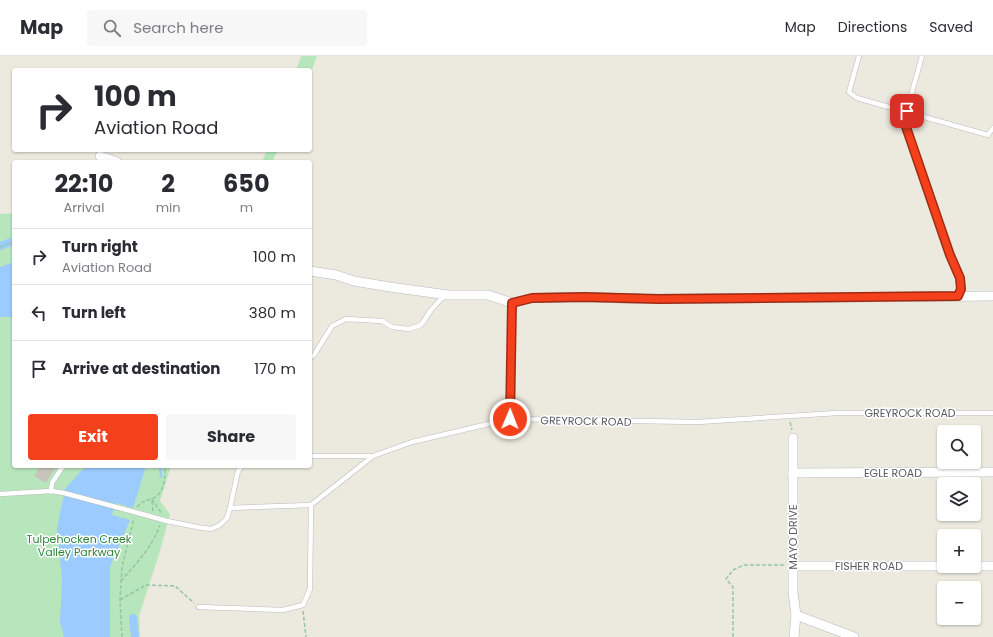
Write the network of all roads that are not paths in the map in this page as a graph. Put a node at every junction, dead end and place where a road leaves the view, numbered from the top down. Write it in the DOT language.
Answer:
graph roads {
  1 [pos="859,56"];
  2 [pos="922,56"];
  3 [pos="907,111"];
  4 [pos="993,128"];
  5 [pos="100,156"];
  6 [pos="111,160"];
  7 [pos="312,271"];
  8 [pos="448,295"];
  9 [pos="958,296"];
  10 [pos="993,296"];
  11 [pos="512,303"];
  12 [pos="312,356"];
  13 [pos="993,413"];
  14 [pos="510,419"];
  15 [pos="793,438"];
  16 [pos="312,456"];
  17 [pos="373,456"];
  18 [pos="62,468"];
  19 [pos="240,468"];
  20 [pos="993,472"];
  21 [pos="793,473"];
  22 [pos="51,491"];
  23 [pos="0,494"];
  24 [pos="311,505"];
  25 [pos="230,508"];
  26 [pos="793,566"];
  27 [pos="937,566"];
  28 [pos="981,566"];
  29 [pos="993,566"];
  30 [pos="199,607"];
  31 [pos="796,615"];
  32 [pos="794,637"];
  33 [pos="854,637"];
  1 -- 3 [label="lane"];
  2 -- 3 [label="lane"];
  3 -- 4 [label="lane"];
  3 -- 9 [label="lane"];
  5 -- 6 [label="street"];
  7 -- 8 [label="street"];
  8 -- 11 [label="street"];
  8 -- 12 [label="lane"];
  9 -- 10 [label="street"];
  9 -- 11 [label="street"];
  11 -- 14 [label="lane"];
  13 -- 14 [label="lane, GREYROCK ROAD"];
  14 -- 17 [label="lane, GREYROCK ROAD"];
  15 -- 21 [label="street, MAYO DRIVE"];
  16 -- 17 [label="lane"];
  17 -- 24 [label="lane, GREYROCK ROAD"];
  18 -- 22 [label="lane"];
  19 -- 25 [label="lane"];
  20 -- 21 [label="street, EGLE ROAD"];
  21 -- 26 [label="street, MAYO DRIVE"];
  22 -- 23 [label="lane"];
  22 -- 25 [label="lane, bridge"];
  24 -- 25 [label="lane"];
  24 -- 30 [label="lane"];
  26 -- 27 [label="street, FISHER ROAD"];
  26 -- 31 [label="street, MAYO DRIVE"];
  28 -- 29 [label="street"];
  31 -- 32 [label="street, MAYO DRIVE"];
  31 -- 33 [label="street"];
}
